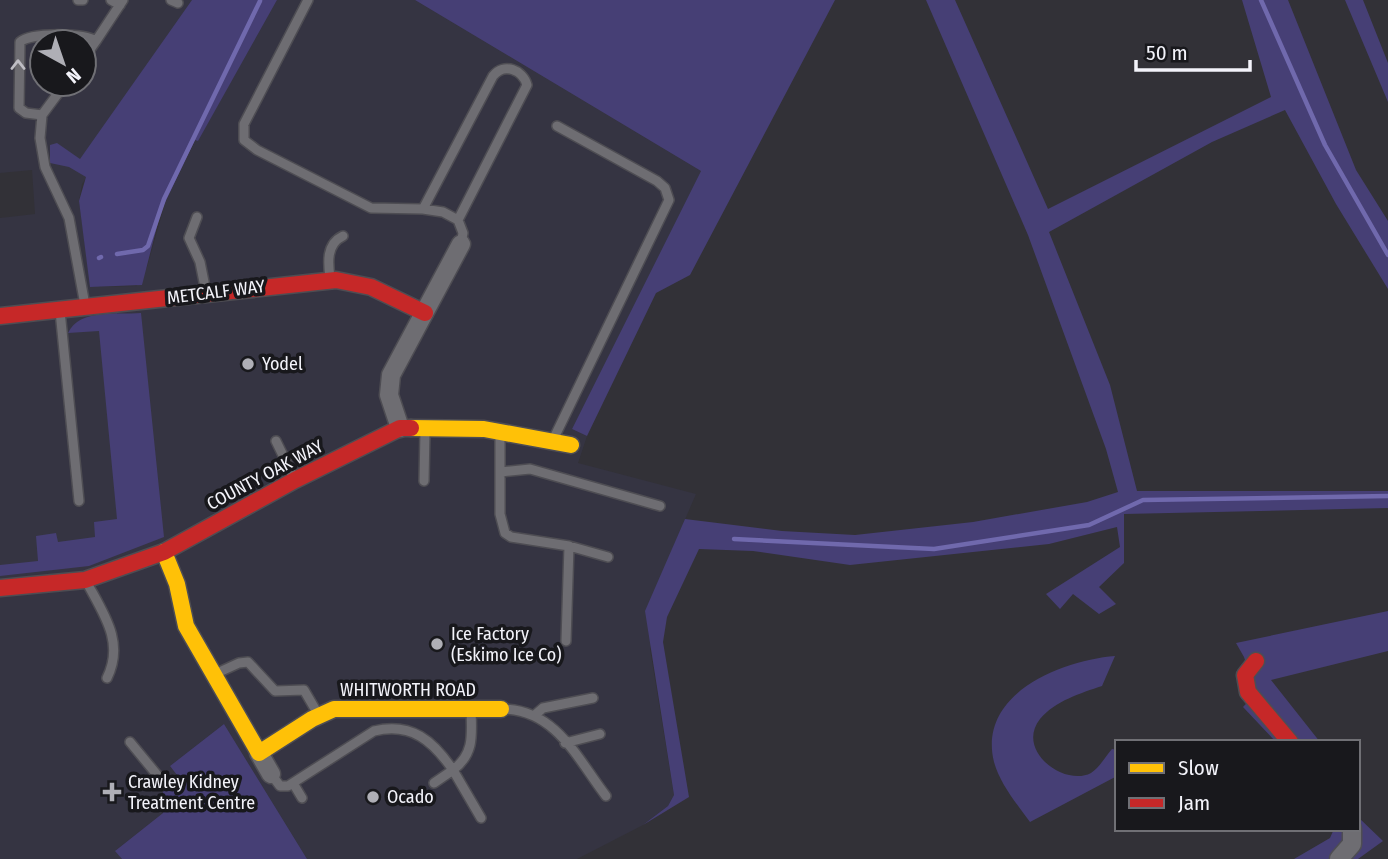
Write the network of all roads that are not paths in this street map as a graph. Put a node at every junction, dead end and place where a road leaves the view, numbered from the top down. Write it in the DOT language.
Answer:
graph roads {
  1 [pos="308,0"];
  2 [pos="118,2"];
  3 [pos="28,37"];
  4 [pos="98,37"];
  5 [pos="55,98"];
  6 [pos="42,115"];
  7 [pos="556,126"];
  8 [pos="423,209"];
  9 [pos="197,217"];
  10 [pos="458,220"];
  11 [pos="343,236"];
  12 [pos="461,244"];
  13 [pos="330,280"];
  14 [pos="206,293"];
  15 [pos="85,307"];
  16 [pos="60,309"];
  17 [pos="425,313"];
  18 [pos="0,316"];
  19 [pos="425,427"];
  20 [pos="400,428"];
  21 [pos="500,432"];
  22 [pos="275,441"];
  23 [pos="552,442"];
  24 [pos="571,445"];
  25 [pos="500,472"];
  26 [pos="295,480"];
  27 [pos="424,481"];
  28 [pos="79,501"];
  29 [pos="660,506"];
  30 [pos="569,546"];
  31 [pos="164,552"];
  32 [pos="608,557"];
  33 [pos="85,580"];
  34 [pos="0,589"];
  35 [pos="566,642"];
  36 [pos="1256,661"];
  37 [pos="214,675"];
  38 [pos="107,678"];
  39 [pos="593,698"];
  40 [pos="471,709"];
  41 [pos="500,709"];
  42 [pos="536,714"];
  43 [pos="319,715"];
  44 [pos="600,734"];
  45 [pos="1288,740"];
  46 [pos="130,742"];
  47 [pos="565,743"];
  48 [pos="260,753"];
  49 [pos="453,770"];
  50 [pos="271,774"];
  51 [pos="163,782"];
  52 [pos="293,783"];
  53 [pos="434,783"];
  54 [pos="606,796"];
  55 [pos="302,798"];
  56 [pos="481,818"];
  57 [pos="1352,831"];
  58 [pos="1339,859"];
  1 -- 8 [label="lane"];
  2 -- 4 [label="lane"];
  6 -- 3 [label="lane, one-way"];
  5 -- 6 [label="lane"];
  6 -- 15 [label="lane"];
  7 -- 23 [label="lane"];
  8 -- 10 [label="lane"];
  8 -- 10 [label="lane"];
  9 -- 14 [label="lane"];
  10 -- 12 [label="lane"];
  11 -- 13 [label="lane"];
  12 -- 17 [label="street"];
  13 -- 14 [label="street, METCALF WAY"];
  13 -- 17 [label="street, METCALF WAY"];
  14 -- 15 [label="street, METCALF WAY"];
  15 -- 16 [label="street, METCALF WAY"];
  16 -- 18 [label="street, METCALF WAY"];
  16 -- 28 [label="lane"];
  17 -- 20 [label="street"];
  19 -- 20 [label="street, COUNTY OAK WAY"];
  19 -- 21 [label="street, COUNTY OAK WAY"];
  19 -- 27 [label="lane"];
  20 -- 26 [label="street, COUNTY OAK WAY"];
  21 -- 23 [label="street, COUNTY OAK WAY"];
  21 -- 25 [label="lane"];
  22 -- 26 [label="lane"];
  23 -- 24 [label="street, COUNTY OAK WAY"];
  25 -- 29 [label="lane"];
  25 -- 30 [label="lane"];
  26 -- 31 [label="street, COUNTY OAK WAY"];
  30 -- 32 [label="lane"];
  30 -- 35 [label="lane"];
  31 -- 33 [label="street, COUNTY OAK WAY"];
  31 -- 37 [label="street"];
  33 -- 34 [label="street, COUNTY OAK WAY"];
  33 -- 38 [label="lane"];
  36 -- 45 [label="street"];
  37 -- 43 [label="lane"];
  37 -- 48 [label="street"];
  39 -- 42 [label="lane"];
  40 -- 41 [label="street, WHITWORTH ROAD"];
  40 -- 43 [label="street, WHITWORTH ROAD"];
  40 -- 49 [label="lane"];
  41 -- 42 [label="lane"];
  42 -- 47 [label="lane"];
  43 -- 48 [label="street, WHITWORTH ROAD"];
  44 -- 47 [label="lane"];
  46 -- 51 [label="lane"];
  47 -- 54 [label="lane"];
  48 -- 50 [label="street"];
  49 -- 52 [label="lane"];
  49 -- 53 [label="lane"];
  49 -- 56 [label="lane"];
  50 -- 52 [label="lane"];
  52 -- 55 [label="lane"];
  57 -- 58 [label="street"];
}
